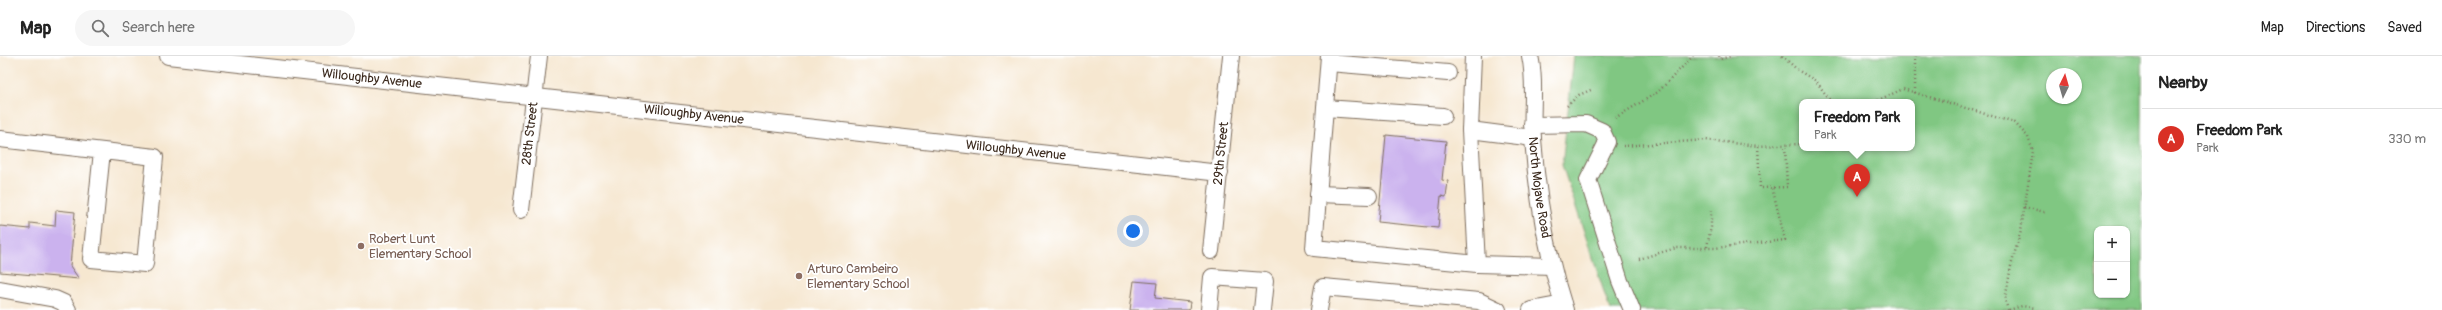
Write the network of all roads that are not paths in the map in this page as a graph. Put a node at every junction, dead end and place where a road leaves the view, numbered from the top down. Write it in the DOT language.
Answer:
graph roads {
  1 [pos="168,56"];
  2 [pos="538,56"];
  3 [pos="1231,56"];
  4 [pos="1473,56"];
  5 [pos="1532,58"];
  6 [pos="1329,60"];
  7 [pos="1448,73"];
  8 [pos="534,98"];
  9 [pos="1325,108"];
  10 [pos="1443,116"];
  11 [pos="1470,130"];
  12 [pos="1532,132"];
  13 [pos="0,138"];
  14 [pos="102,151"];
  15 [pos="1220,173"];
  16 [pos="1318,194"];
  17 [pos="1369,196"];
  18 [pos="521,210"];
  19 [pos="1211,251"];
  20 [pos="1478,264"];
  21 [pos="1552,266"];
  22 [pos="0,289"];
  23 [pos="1564,307"];
  24 [pos="68,310"];
  25 [pos="1209,310"];
  26 [pos="1262,310"];
  27 [pos="1319,310"];
  28 [pos="1498,310"];
  29 [pos="1531,310"];
  30 [pos="1632,310"];
  1 -- 8 [label="street, Willoughby Avenue"];
  2 -- 8 [label="street, 28th Street"];
  3 -- 15 [label="street, 29th Street"];
  4 -- 11 [label="street"];
  5 -- 12 [label="street, North Mojave Road"];
  6 -- 7 [label="street"];
  6 -- 9 [label="street"];
  8 -- 15 [label="street, Willoughby Avenue"];
  8 -- 18 [label="street, 28th Street"];
  9 -- 10 [label="street"];
  9 -- 16 [label="street"];
  11 -- 12 [label="street"];
  11 -- 20 [label="street"];
  12 -- 21 [label="street, North Mojave Road"];
  12 -- 30 [label="street"];
  13 -- 14 [label="street"];
  14 -- 14 [label="street"];
  15 -- 19 [label="street, 29th Street"];
  16 -- 17 [label="street"];
  16 -- 20 [label="street"];
  20 -- 21 [label="street"];
  21 -- 23 [label="street, North Mojave Road"];
  22 -- 24 [label="street"];
  23 -- 29 [label="street"];
  25 -- 26 [label="street"];
  27 -- 28 [label="street"];
}
